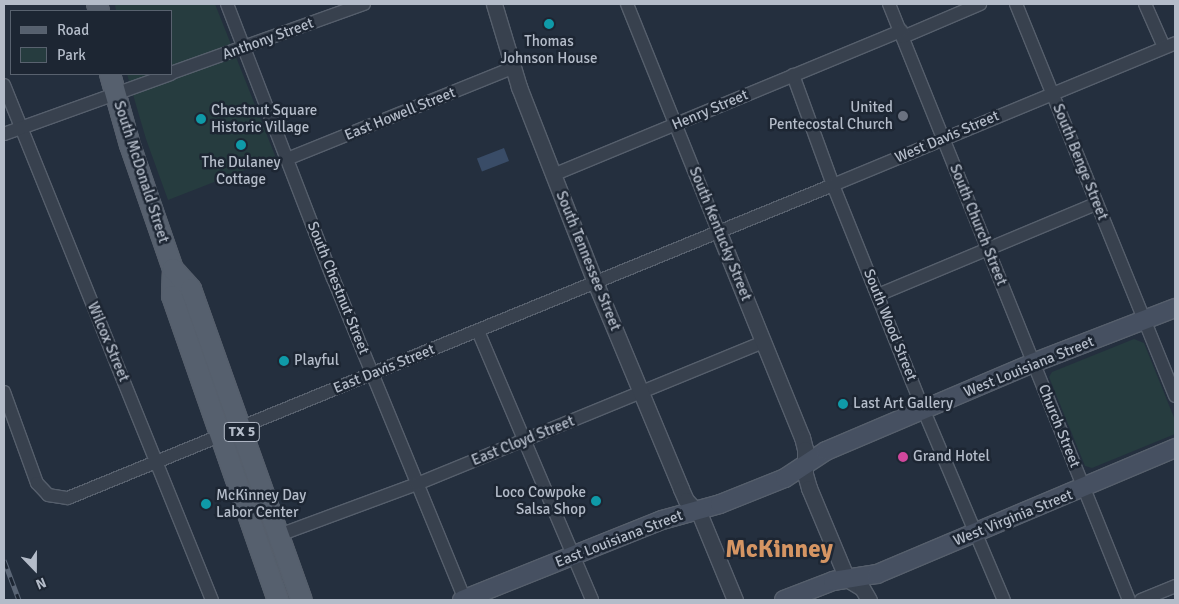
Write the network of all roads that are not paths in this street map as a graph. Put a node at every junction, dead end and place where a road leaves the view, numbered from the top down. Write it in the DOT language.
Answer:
graph roads {
  1 [pos="227,4"];
  2 [pos="494,4"];
  3 [pos="627,4"];
  4 [pos="889,4"];
  5 [pos="980,4"];
  6 [pos="1016,4"];
  7 [pos="1145,4"];
  8 [pos="359,5"];
  9 [pos="902,34"];
  10 [pos="1170,45"];
  11 [pos="244,47"];
  12 [pos="512,68"];
  13 [pos="172,74"];
  14 [pos="110,75"];
  15 [pos="168,75"];
  16 [pos="793,75"];
  17 [pos="4,85"];
  18 [pos="1051,93"];
  19 [pos="116,94"];
  20 [pos="675,124"];
  21 [pos="22,128"];
  22 [pos="4,134"];
  23 [pos="944,139"];
  24 [pos="287,159"];
  25 [pos="553,175"];
  26 [pos="833,186"];
  27 [pos="1096,204"];
  28 [pos="719,233"];
  29 [pos="987,249"];
  30 [pos="173,270"];
  31 [pos="595,282"];
  32 [pos="878,295"];
  33 [pos="1175,308"];
  34 [pos="1145,321"];
  35 [pos="478,331"];
  36 [pos="764,342"];
  37 [pos="1033,363"];
  38 [pos="372,374"];
  39 [pos="4,392"];
  40 [pos="642,392"];
  41 [pos="1175,396"];
  42 [pos="924,411"];
  43 [pos="241,428"];
  44 [pos="221,437"];
  45 [pos="524,441"];
  46 [pos="1175,448"];
  47 [pos="157,462"];
  48 [pos="804,466"];
  49 [pos="417,484"];
  50 [pos="1084,488"];
  51 [pos="696,510"];
  52 [pos="975,534"];
  53 [pos="279,535"];
  54 [pos="575,554"];
  55 [pos="847,579"];
  56 [pos="1175,586"];
  57 [pos="212,600"];
  58 [pos="278,600"];
  59 [pos="302,600"];
  60 [pos="464,600"];
  61 [pos="592,600"];
  62 [pos="735,600"];
  63 [pos="784,600"];
  64 [pos="869,600"];
  65 [pos="1004,600"];
  66 [pos="1129,600"];
  67 [pos="1141,600"];
  1 -- 11 [label="street, South Chestnut Street"];
  2 -- 12 [label="street, South Tennessee Street"];
  3 -- 20 [label="street, South Kentucky Street"];
  4 -- 9 [label="street, South Church Street"];
  5 -- 9 [label="street"];
  6 -- 18 [label="street, South Benge Street"];
  7 -- 10 [label="street"];
  8 -- 11 [label="street, Anthony Street"];
  9 -- 16 [label="street, Henry Street"];
  9 -- 23 [label="street, South Church Street"];
  10 -- 18 [label="street, West Davis Street"];
  11 -- 13 [label="street, Anthony Street"];
  11 -- 24 [label="street, South Chestnut Street"];
  12 -- 24 [label="street, East Howell Street"];
  12 -- 25 [label="street, South Tennessee Street"];
  14 -- 19 [label="main road, South McDonald Street / TX 5"];
  15 -- 19 [label="street, Anthony Street"];
  16 -- 20 [label="street, Henry Street"];
  16 -- 26 [label="street, South Wood Street"];
  17 -- 21 [label="street, Wilcox Street"];
  18 -- 23 [label="street, West Davis Street"];
  18 -- 27 [label="street, South Benge Street"];
  19 -- 21 [label="street, Anthony Street"];
  19 -- 30 [label="main road, South McDonald Street / TX 5"];
  20 -- 25 [label="street, Henry Street"];
  20 -- 28 [label="street, South Kentucky Street"];
  21 -- 22 [label="street, Anthony Street"];
  21 -- 47 [label="street, Wilcox Street"];
  23 -- 26 [label="street, West Davis Street"];
  23 -- 29 [label="street, South Church Street"];
  24 -- 38 [label="street, South Chestnut Street"];
  25 -- 31 [label="street, South Tennessee Street"];
  26 -- 28 [label="street, West Davis Street"];
  26 -- 32 [label="street, South Wood Street"];
  27 -- 29 [label="street"];
  27 -- 34 [label="street, South Benge Street"];
  28 -- 31 [label="street, East Davis Street"];
  28 -- 36 [label="street, South Kentucky Street"];
  29 -- 32 [label="street"];
  29 -- 37 [label="street, South Church Street"];
  30 -- 43 [label="main road, South McDonald Street / TX 5"];
  30 -- 44 [label="main road, South McDonald Street / TX 5"];
  31 -- 35 [label="street, East Davis Street"];
  31 -- 40 [label="street, South Tennessee Street"];
  32 -- 42 [label="street, South Wood Street"];
  33 -- 34 [label="main road, West Louisiana Street"];
  34 -- 37 [label="main road, West Louisiana Street"];
  34 -- 41 [label="street, South Benge Street"];
  35 -- 38 [label="street, East Davis Street"];
  35 -- 45 [label="street"];
  36 -- 40 [label="street, East Cloyd Street"];
  36 -- 48 [label="street, South Kentucky Street"];
  37 -- 42 [label="main road, West Louisiana Street"];
  37 -- 50 [label="street, Church Street"];
  38 -- 43 [label="street, East Davis Street"];
  38 -- 49 [label="street, South Chestnut Street"];
  39 -- 47 [label="street, East Davis Street"];
  40 -- 45 [label="street, East Cloyd Street"];
  40 -- 51 [label="street, South Tennessee Street"];
  42 -- 48 [label="main road, West Louisiana Street"];
  42 -- 52 [label="street, South Wood Street"];
  43 -- 44 [label="street, East Davis Street"];
  43 -- 53 [label="main road, South McDonald Street / TX 5"];
  44 -- 47 [label="street, East Davis Street"];
  44 -- 58 [label="main road, South McDonald Street / TX 5"];
  45 -- 49 [label="street, East Cloyd Street"];
  45 -- 54 [label="street"];
  46 -- 50 [label="main road, West Virginia Street"];
  47 -- 57 [label="street, Wilcox Street"];
  48 -- 51 [label="main road, East Louisiana Street"];
  48 -- 55 [label="street, South Kentucky Street"];
  49 -- 53 [label="street, East Cloyd Street"];
  49 -- 60 [label="street, South Chestnut Street"];
  50 -- 52 [label="main road, West Virginia Street"];
  50 -- 66 [label="street, Church Street"];
  51 -- 54 [label="main road, East Louisiana Street"];
  51 -- 62 [label="street, South Tennessee Street"];
  52 -- 55 [label="main road, West Virginia Street"];
  52 -- 65 [label="street, South Wood Street"];
  53 -- 59 [label="main road, South McDonald Street / TX 5"];
  54 -- 60 [label="main road, East Louisiana Street"];
  54 -- 61 [label="street"];
  55 -- 63 [label="main road, West Virginia Street"];
  55 -- 64 [label="street"];
  56 -- 67 [label="street"];
}
